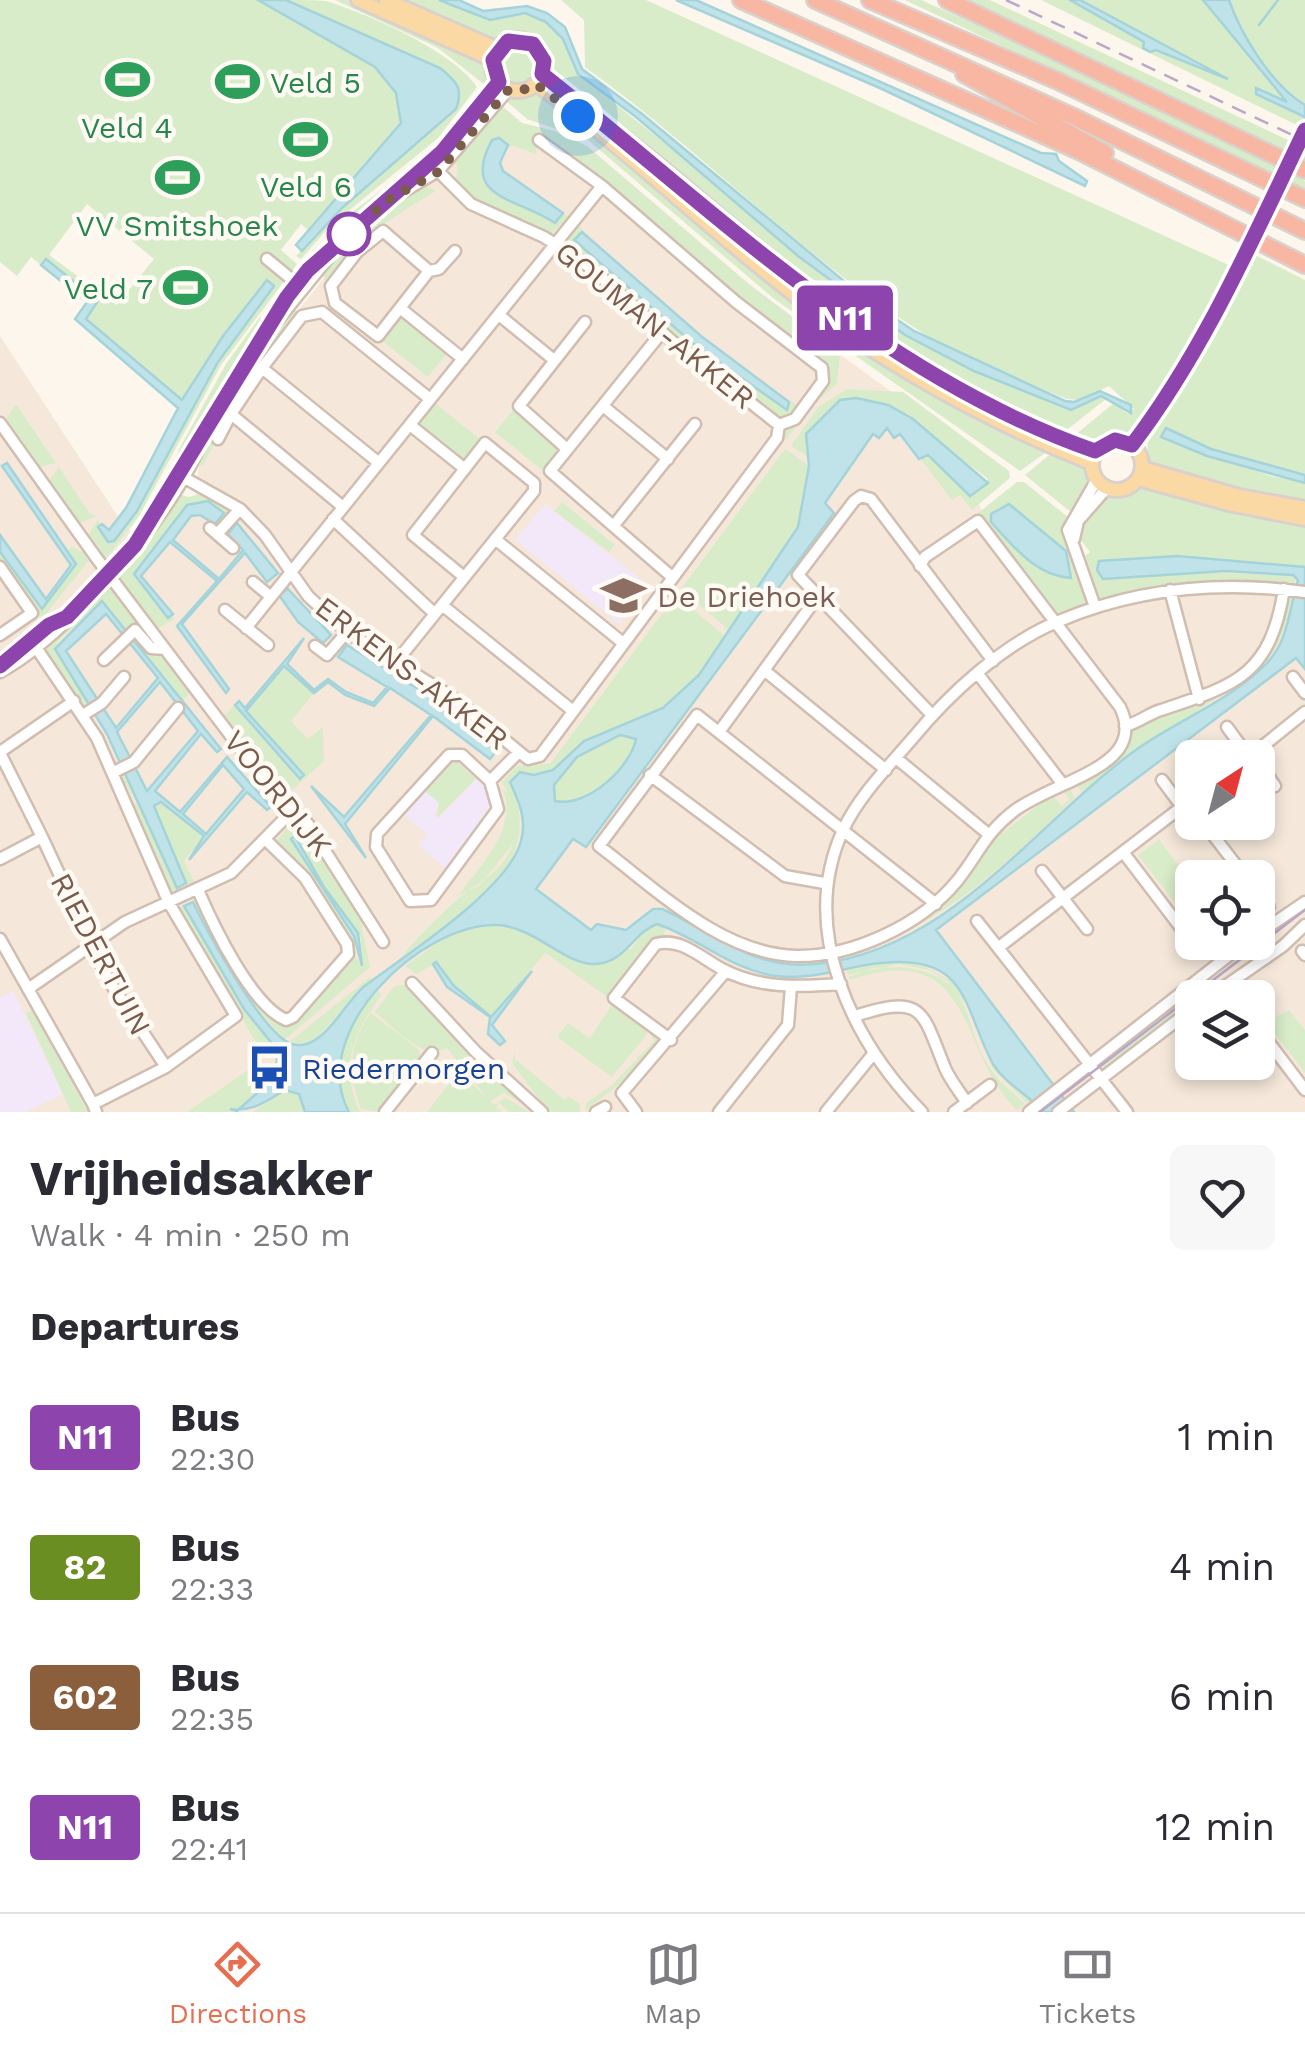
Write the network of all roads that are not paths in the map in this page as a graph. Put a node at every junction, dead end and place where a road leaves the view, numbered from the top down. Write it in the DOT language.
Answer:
graph roads {
  1 [pos="358,0"];
  2 [pos="386,0"];
  3 [pos="741,0"];
  4 [pos="815,0"];
  5 [pos="870,0"];
  6 [pos="947,0"];
  7 [pos="910,40"];
  8 [pos="495,55"];
  9 [pos="539,79"];
  10 [pos="504,86"];
  11 [pos="1305,130"];
  12 [pos="539,140"];
  13 [pos="434,167"];
  14 [pos="1305,170"];
  15 [pos="602,186"];
  16 [pos="1305,199"];
  17 [pos="1305,231"];
  18 [pos="1260,241"];
  19 [pos="556,245"];
  20 [pos="455,250"];
  21 [pos="267,259"];
  22 [pos="1305,265"];
  23 [pos="429,271"];
  24 [pos="302,287"];
  25 [pos="400,308"];
  26 [pos="499,314"];
  27 [pos="585,322"];
  28 [pos="662,332"];
  29 [pos="463,359"];
  30 [pos="554,360"];
  31 [pos="262,368"];
  32 [pos="433,396"];
  33 [pos="602,406"];
  34 [pos="231,414"];
  35 [pos="0,423"];
  36 [pos="695,424"];
  37 [pos="410,425"];
  38 [pos="780,425"];
  39 [pos="218,438"];
  40 [pos="1132,445"];
  41 [pos="568,450"];
  42 [pos="1093,457"];
  43 [pos="668,459"];
  44 [pos="379,462"];
  45 [pos="465,469"];
  46 [pos="1140,473"];
  47 [pos="181,475"];
  48 [pos="1101,484"];
  49 [pos="344,507"];
  50 [pos="1305,508"];
  51 [pos="240,509"];
  52 [pos="1305,519"];
  53 [pos="333,520"];
  54 [pos="615,524"];
  55 [pos="494,539"];
  56 [pos="233,548"];
  57 [pos="920,566"];
  58 [pos="0,567"];
  59 [pos="290,571"];
  60 [pos="464,577"];
  61 [pos="672,577"];
  62 [pos="253,582"];
  63 [pos="1170,590"];
  64 [pos="1294,591"];
  65 [pos="818,596"];
  66 [pos="271,597"];
  67 [pos="1095,607"];
  68 [pos="438,609"];
  69 [pos="225,610"];
  70 [pos="1055,622"];
  71 [pos="246,628"];
  72 [pos="346,632"];
  73 [pos="0,636"];
  74 [pos="623,643"];
  75 [pos="34,645"];
  76 [pos="268,645"];
  77 [pos="315,646"];
  78 [pos="165,649"];
  79 [pos="104,660"];
  80 [pos="993,661"];
  81 [pos="397,662"];
  82 [pos="0,669"];
  83 [pos="764,670"];
  84 [pos="978,674"];
  85 [pos="124,677"];
  86 [pos="1293,677"];
  87 [pos="1305,694"];
  88 [pos="1199,700"];
  89 [pos="74,701"];
  90 [pos="178,708"];
  91 [pos="573,711"];
  92 [pos="86,712"];
  93 [pos="1305,712"];
  94 [pos="932,714"];
  95 [pos="1125,726"];
  96 [pos="1227,728"];
  97 [pos="719,732"];
  98 [pos="1237,740"];
  99 [pos="1272,740"];
  100 [pos="0,752"];
  101 [pos="518,753"];
  102 [pos="896,758"];
  103 [pos="886,770"];
  104 [pos="117,771"];
  105 [pos="650,775"];
  106 [pos="1162,780"];
  107 [pos="490,781"];
  108 [pos="1060,782"];
  109 [pos="1175,792"];
  110 [pos="294,808"];
  111 [pos="1175,814"];
  112 [pos="844,830"];
  113 [pos="987,834"];
  114 [pos="42,837"];
  115 [pos="266,840"];
  116 [pos="1217,840"];
  117 [pos="1123,852"];
  118 [pos="0,859"];
  119 [pos="1232,860"];
  120 [pos="1042,870"];
  121 [pos="824,884"];
  122 [pos="198,890"];
  123 [pos="1063,897"];
  124 [pos="1305,902"];
  125 [pos="169,903"];
  126 [pos="936,904"];
  127 [pos="1175,920"];
  128 [pos="978,921"];
  129 [pos="1275,922"];
  130 [pos="1305,924"];
  131 [pos="1087,929"];
  132 [pos="0,939"];
  133 [pos="91,942"];
  134 [pos="382,942"];
  135 [pos="998,947"];
  136 [pos="831,957"];
  137 [pos="1223,960"];
  138 [pos="726,972"];
  139 [pos="839,979"];
  140 [pos="1234,980"];
  141 [pos="412,984"];
  142 [pos="791,987"];
  143 [pos="28,988"];
  144 [pos="855,1016"];
  145 [pos="1175,1023"];
  146 [pos="672,1040"];
  147 [pos="419,1049"];
  148 [pos="1275,1050"];
  149 [pos="874,1053"];
  150 [pos="1091,1065"];
  151 [pos="166,1067"];
  152 [pos="1102,1078"];
  153 [pos="990,1085"];
  154 [pos="1305,1090"];
  155 [pos="966,1103"];
  156 [pos="94,1108"];
  157 [pos="1062,1109"];
  158 [pos="1032,1110"];
  159 [pos="385,1112"];
  160 [pos="542,1112"];
  161 [pos="636,1112"];
  162 [pos="719,1112"];
  163 [pos="826,1112"];
  164 [pos="922,1112"];
  165 [pos="954,1112"];
  166 [pos="1127,1112"];
  1 -- 8 [label="main road"];
  2 -- 8 [label="main road"];
  3 -- 18 [label="highway"];
  4 -- 7 [label="highway"];
  5 -- 16 [label="highway"];
  6 -- 14 [label="highway"];
  7 -- 17 [label="highway"];
  7 -- 18 [label="highway"];
  8 -- 9 [label="main road"];
  8 -- 10 [label="main road"];
  9 -- 10 [label="main road"];
  9 -- 42 [label="main road"];
  10 -- 13 [label="street"];
  11 -- 40 [label="street, bridge"];
  12 -- 15 [label="street"];
  13 -- 19 [label="street, GOUMAN-AKKER"];
  13 -- 24 [label="street"];
  15 -- 19 [label="street"];
  15 -- 38 [label="street"];
  18 -- 22 [label="highway"];
  19 -- 26 [label="street"];
  19 -- 28 [label="street, GOUMAN-AKKER"];
  20 -- 23 [label="street"];
  21 -- 24 [label="street"];
  23 -- 25 [label="street"];
  23 -- 25 [label="street"];
  24 -- 47 [label="street"];
  25 -- 29 [label="street"];
  26 -- 29 [label="street"];
  26 -- 30 [label="street"];
  27 -- 30 [label="street"];
  28 -- 33 [label="street"];
  28 -- 38 [label="street, GOUMAN-AKKER"];
  29 -- 32 [label="street"];
  30 -- 41 [label="street"];
  31 -- 32 [label="street"];
  31 -- 34 [label="street"];
  31 -- 44 [label="street"];
  32 -- 37 [label="street"];
  33 -- 41 [label="street"];
  33 -- 43 [label="street"];
  34 -- 39 [label="street"];
  34 -- 49 [label="street"];
  35 -- 78 [label="street, VOORDIJK, bridge"];
  36 -- 43 [label="street"];
  37 -- 44 [label="street"];
  37 -- 45 [label="street"];
  38 -- 61 [label="street"];
  40 -- 42 [label="main road"];
  40 -- 46 [label="main road"];
  41 -- 54 [label="street"];
  42 -- 48 [label="main road"];
  43 -- 54 [label="street"];
  44 -- 49 [label="street"];
  45 -- 55 [label="street"];
  45 -- 60 [label="street"];
  46 -- 48 [label="main road"];
  46 -- 50 [label="main road"];
  46 -- 52 [label="main road"];
  47 -- 51 [label="street, ERKENS-AKKER"];
  47 -- 75 [label="street"];
  48 -- 67 [label="street"];
  49 -- 53 [label="street"];
  51 -- 56 [label="street"];
  51 -- 59 [label="street, ERKENS-AKKER"];
  53 -- 59 [label="street"];
  53 -- 68 [label="street"];
  54 -- 61 [label="street"];
  55 -- 60 [label="street"];
  55 -- 74 [label="street"];
  57 -- 65 [label="street"];
  57 -- 70 [label="street"];
  57 -- 80 [label="street"];
  58 -- 73 [label="street"];
  59 -- 66 [label="street"];
  59 -- 72 [label="street, ERKENS-AKKER"];
  60 -- 68 [label="street"];
  61 -- 74 [label="street"];
  62 -- 66 [label="street"];
  63 -- 64 [label="street"];
  63 -- 67 [label="street"];
  63 -- 88 [label="street"];
  64 -- 88 [label="street"];
  65 -- 83 [label="street"];
  65 -- 94 [label="street"];
  66 -- 71 [label="street"];
  67 -- 70 [label="street"];
  68 -- 81 [label="street"];
  68 -- 91 [label="street"];
  69 -- 71 [label="street"];
  70 -- 80 [label="street"];
  70 -- 95 [label="street"];
  71 -- 76 [label="street"];
  72 -- 77 [label="street"];
  72 -- 81 [label="street, ERKENS-AKKER"];
  74 -- 91 [label="street"];
  75 -- 82 [label="street"];
  75 -- 89 [label="street"];
  78 -- 79 [label="street, VOORDIJK"];
  78 -- 110 [label="street, VOORDIJK"];
  80 -- 84 [label="street"];
  81 -- 101 [label="street, ERKENS-AKKER"];
  83 -- 97 [label="street"];
  83 -- 103 [label="street"];
  84 -- 94 [label="street"];
  84 -- 108 [label="street"];
  85 -- 92 [label="street"];
  86 -- 87 [label="street"];
  88 -- 95 [label="street"];
  89 -- 92 [label="street"];
  89 -- 100 [label="street"];
  90 -- 104 [label="street"];
  91 -- 101 [label="street"];
  92 -- 104 [label="street"];
  93 -- 99 [label="street"];
  94 -- 102 [label="street"];
  95 -- 108 [label="street"];
  96 -- 98 [label="street"];
  97 -- 105 [label="street"];
  97 -- 112 [label="street"];
  100 -- 114 [label="street, RIEDERTUIN"];
  101 -- 107 [label="street"];
  102 -- 103 [label="street"];
  102 -- 113 [label="street"];
  103 -- 112 [label="street"];
  104 -- 125 [label="street"];
  105 -- 121 [label="street"];
  105 -- 136 [label="street"];
  106 -- 109 [label="street"];
  107 -- 107 [label="street"];
  108 -- 113 [label="street"];
  110 -- 115 [label="street"];
  110 -- 134 [label="street, VOORDIJK"];
  111 -- 117 [label="street"];
  112 -- 121 [label="street"];
  112 -- 126 [label="street"];
  113 -- 126 [label="street"];
  114 -- 118 [label="street, RIEDERTUIN"];
  114 -- 133 [label="street, RIEDERTUIN"];
  115 -- 122 [label="street"];
  115 -- 122 [label="street"];
  116 -- 119 [label="street"];
  117 -- 123 [label="street"];
  117 -- 127 [label="street"];
  120 -- 123 [label="street"];
  121 -- 136 [label="street"];
  122 -- 125 [label="street"];
  123 -- 131 [label="street"];
  123 -- 135 [label="street"];
  124 -- 129 [label="street"];
  125 -- 133 [label="street"];
  125 -- 151 [label="street"];
  126 -- 136 [label="street"];
  128 -- 135 [label="street"];
  130 -- 140 [label="street"];
  132 -- 143 [label="street"];
  133 -- 143 [label="street"];
  133 -- 151 [label="street, RIEDERTUIN"];
  135 -- 150 [label="street"];
  136 -- 139 [label="street"];
  137 -- 150 [label="street"];
  138 -- 142 [label="street"];
  138 -- 146 [label="street"];
  138 -- 146 [label="street"];
  139 -- 142 [label="street"];
  139 -- 144 [label="street"];
  141 -- 160 [label="street"];
  142 -- 162 [label="street"];
  143 -- 156 [label="street"];
  144 -- 149 [label="street"];
  144 -- 155 [label="street"];
  145 -- 152 [label="street"];
  146 -- 161 [label="street"];
  147 -- 159 [label="street"];
  148 -- 154 [label="street"];
  149 -- 163 [label="street"];
  149 -- 164 [label="street"];
  150 -- 152 [label="street"];
  150 -- 158 [label="street"];
  151 -- 156 [label="street"];
  152 -- 157 [label="street"];
  152 -- 166 [label="street"];
  153 -- 155 [label="street"];
  155 -- 165 [label="street"];
}
